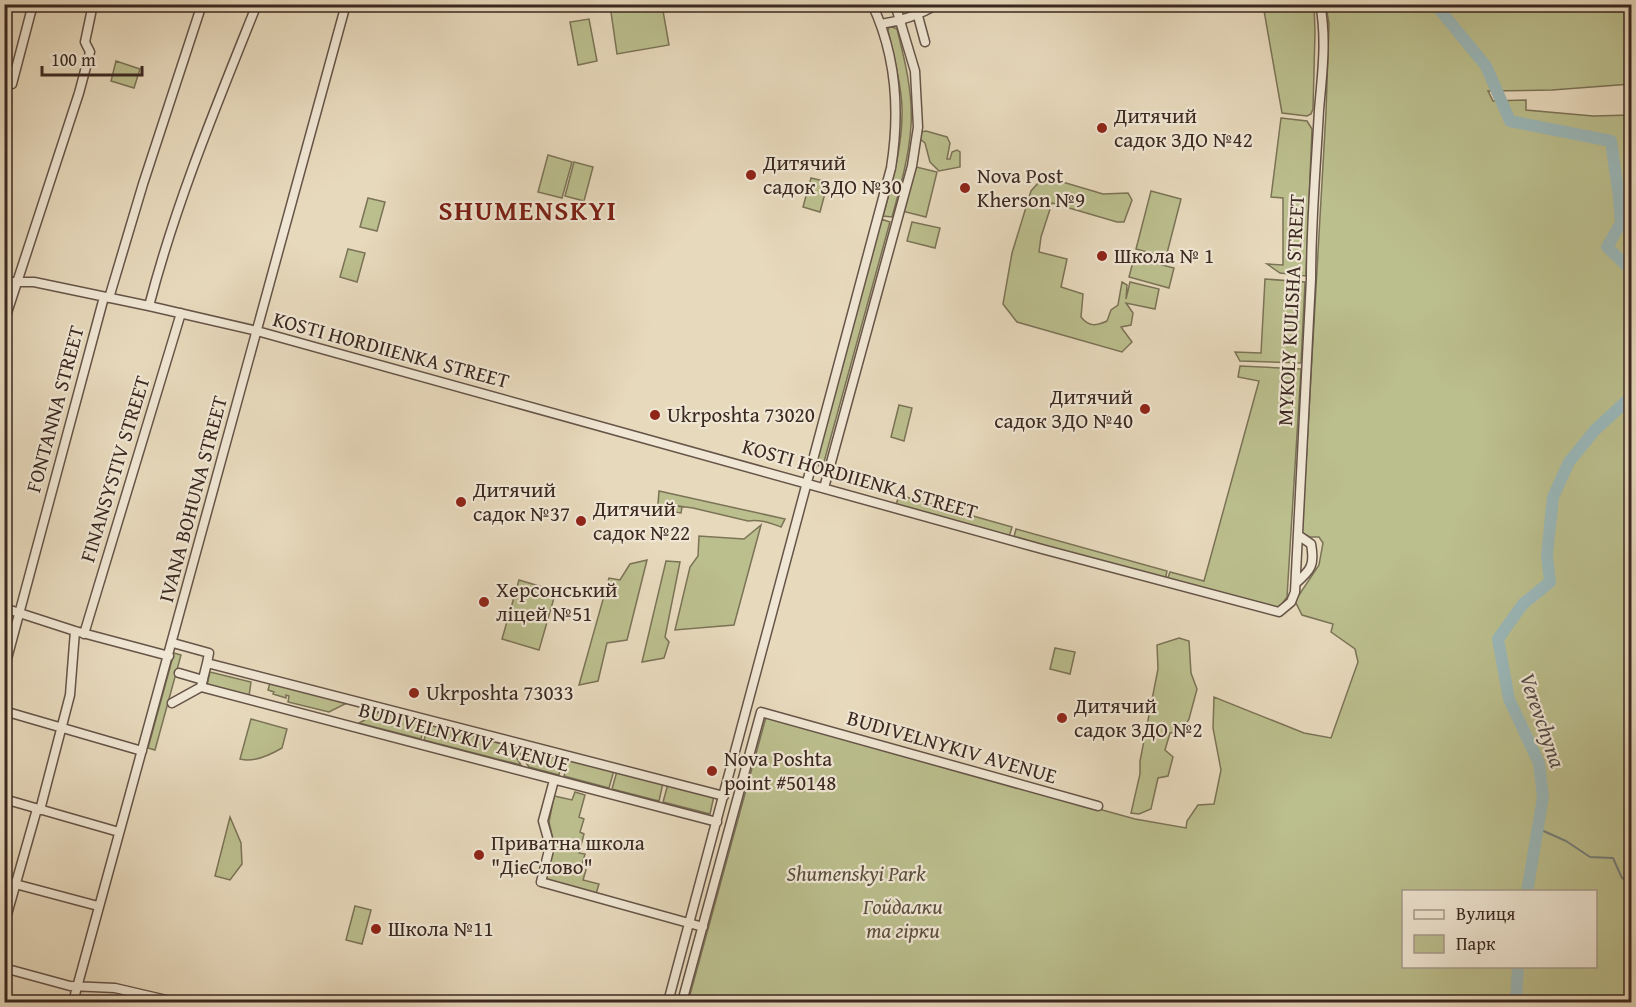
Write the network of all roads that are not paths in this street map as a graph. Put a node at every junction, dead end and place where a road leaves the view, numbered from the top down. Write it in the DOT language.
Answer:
graph roads {
  1 [pos="33,4"];
  2 [pos="93,4"];
  3 [pos="202,4"];
  4 [pos="257,4"];
  5 [pos="346,4"];
  6 [pos="872,4"];
  7 [pos="895,4"];
  8 [pos="938,4"];
  9 [pos="1320,4"];
  10 [pos="918,16"];
  11 [pos="899,22"];
  12 [pos="881,24"];
  13 [pos="925,42"];
  14 [pos="12,84"];
  15 [pos="19,281"];
  16 [pos="4,282"];
  17 [pos="107,297"];
  18 [pos="149,306"];
  19 [pos="180,314"];
  20 [pos="4,322"];
  21 [pos="257,331"];
  22 [pos="805,483"];
  23 [pos="824,488"];
  24 [pos="1298,535"];
  25 [pos="1296,583"];
  26 [pos="4,608"];
  27 [pos="1279,612"];
  28 [pos="20,613"];
  29 [pos="80,633"];
  30 [pos="173,643"];
  31 [pos="169,656"];
  32 [pos="207,663"];
  33 [pos="4,669"];
  34 [pos="179,673"];
  35 [pos="202,683"];
  36 [pos="172,703"];
  37 [pos="4,711"];
  38 [pos="63,727"];
  39 [pos="142,751"];
  40 [pos="554,780"];
  41 [pos="724,796"];
  42 [pos="4,799"];
  43 [pos="1098,806"];
  44 [pos="39,809"];
  45 [pos="717,822"];
  46 [pos="119,832"];
  47 [pos="4,881"];
  48 [pos="15,884"];
  49 [pos="98,906"];
  50 [pos="689,923"];
  51 [pos="4,925"];
  52 [pos="703,927"];
  53 [pos="4,968"];
  54 [pos="78,986"];
  55 [pos="161,1001"];
  56 [pos="73,1002"];
  57 [pos="175,1002"];
  58 [pos="668,1002"];
  59 [pos="682,1002"];
  1 -- 14 [label="street"];
  2 -- 15 [label="street"];
  3 -- 17 [label="street, FONTANNA STREET"];
  4 -- 18 [label="street"];
  5 -- 21 [label="street, IVANA BOHUNA STREET"];
  6 -- 12 [label="street"];
  7 -- 11 [label="street"];
  8 -- 10 [label="street"];
  9 -- 24 [label="street, MYKOLY KULISHA STREET"];
  10 -- 11 [label="street"];
  10 -- 13 [label="street"];
  11 -- 12 [label="street"];
  11 -- 23 [label="street"];
  12 -- 22 [label="street"];
  15 -- 16 [label="street"];
  15 -- 17 [label="street"];
  15 -- 20 [label="street"];
  17 -- 18 [label="street"];
  17 -- 28 [label="street, FONTANNA STREET"];
  18 -- 19 [label="street"];
  19 -- 21 [label="street, KOSTI HORDIIENKA STREET"];
  19 -- 29 [label="street, FINANSYSTIV STREET"];
  21 -- 22 [label="street, KOSTI HORDIIENKA STREET"];
  21 -- 30 [label="street, IVANA BOHUNA STREET"];
  22 -- 23 [label="street, KOSTI HORDIIENKA STREET"];
  22 -- 41 [label="street"];
  23 -- 27 [label="street, KOSTI HORDIIENKA STREET"];
  24 -- 25 [label="street, MYKOLY KULISHA STREET"];
  24 -- 25 [label="street"];
  25 -- 27 [label="street, MYKOLY KULISHA STREET"];
  26 -- 28 [label="street"];
  28 -- 29 [label="street"];
  28 -- 33 [label="street, FONTANNA STREET"];
  29 -- 31 [label="street"];
  29 -- 38 [label="street, FINANSYSTIV STREET"];
  30 -- 31 [label="street, IVANA BOHUNA STREET"];
  30 -- 32 [label="street, BUDIVELNYKIV AVENUE"];
  31 -- 39 [label="street, IVANA BOHUNA STREET"];
  32 -- 35 [label="street"];
  32 -- 41 [label="street, BUDIVELNYKIV AVENUE"];
  34 -- 35 [label="street, BUDIVELNYKIV AVENUE"];
  35 -- 36 [label="street"];
  35 -- 40 [label="street, BUDIVELNYKIV AVENUE"];
  37 -- 38 [label="street"];
  38 -- 39 [label="street"];
  38 -- 44 [label="street, FINANSYSTIV STREET"];
  39 -- 46 [label="street, IVANA BOHUNA STREET"];
  40 -- 45 [label="street, BUDIVELNYKIV AVENUE"];
  40 -- 50 [label="street"];
  41 -- 45 [label="street"];
  42 -- 44 [label="street"];
  43 -- 52 [label="street, BUDIVELNYKIV AVENUE"];
  44 -- 46 [label="street"];
  44 -- 48 [label="street, FINANSYSTIV STREET"];
  45 -- 50 [label="street"];
  46 -- 49 [label="street, IVANA BOHUNA STREET"];
  47 -- 48 [label="street"];
  48 -- 49 [label="street"];
  48 -- 51 [label="street, FINANSYSTIV STREET"];
  49 -- 54 [label="street, IVANA BOHUNA STREET"];
  50 -- 52 [label="street"];
  50 -- 58 [label="street"];
  52 -- 59 [label="street"];
  53 -- 54 [label="street"];
  54 -- 55 [label="street"];
  54 -- 56 [label="street, IVANA BOHUNA STREET"];
  55 -- 57 [label="street"];
}
